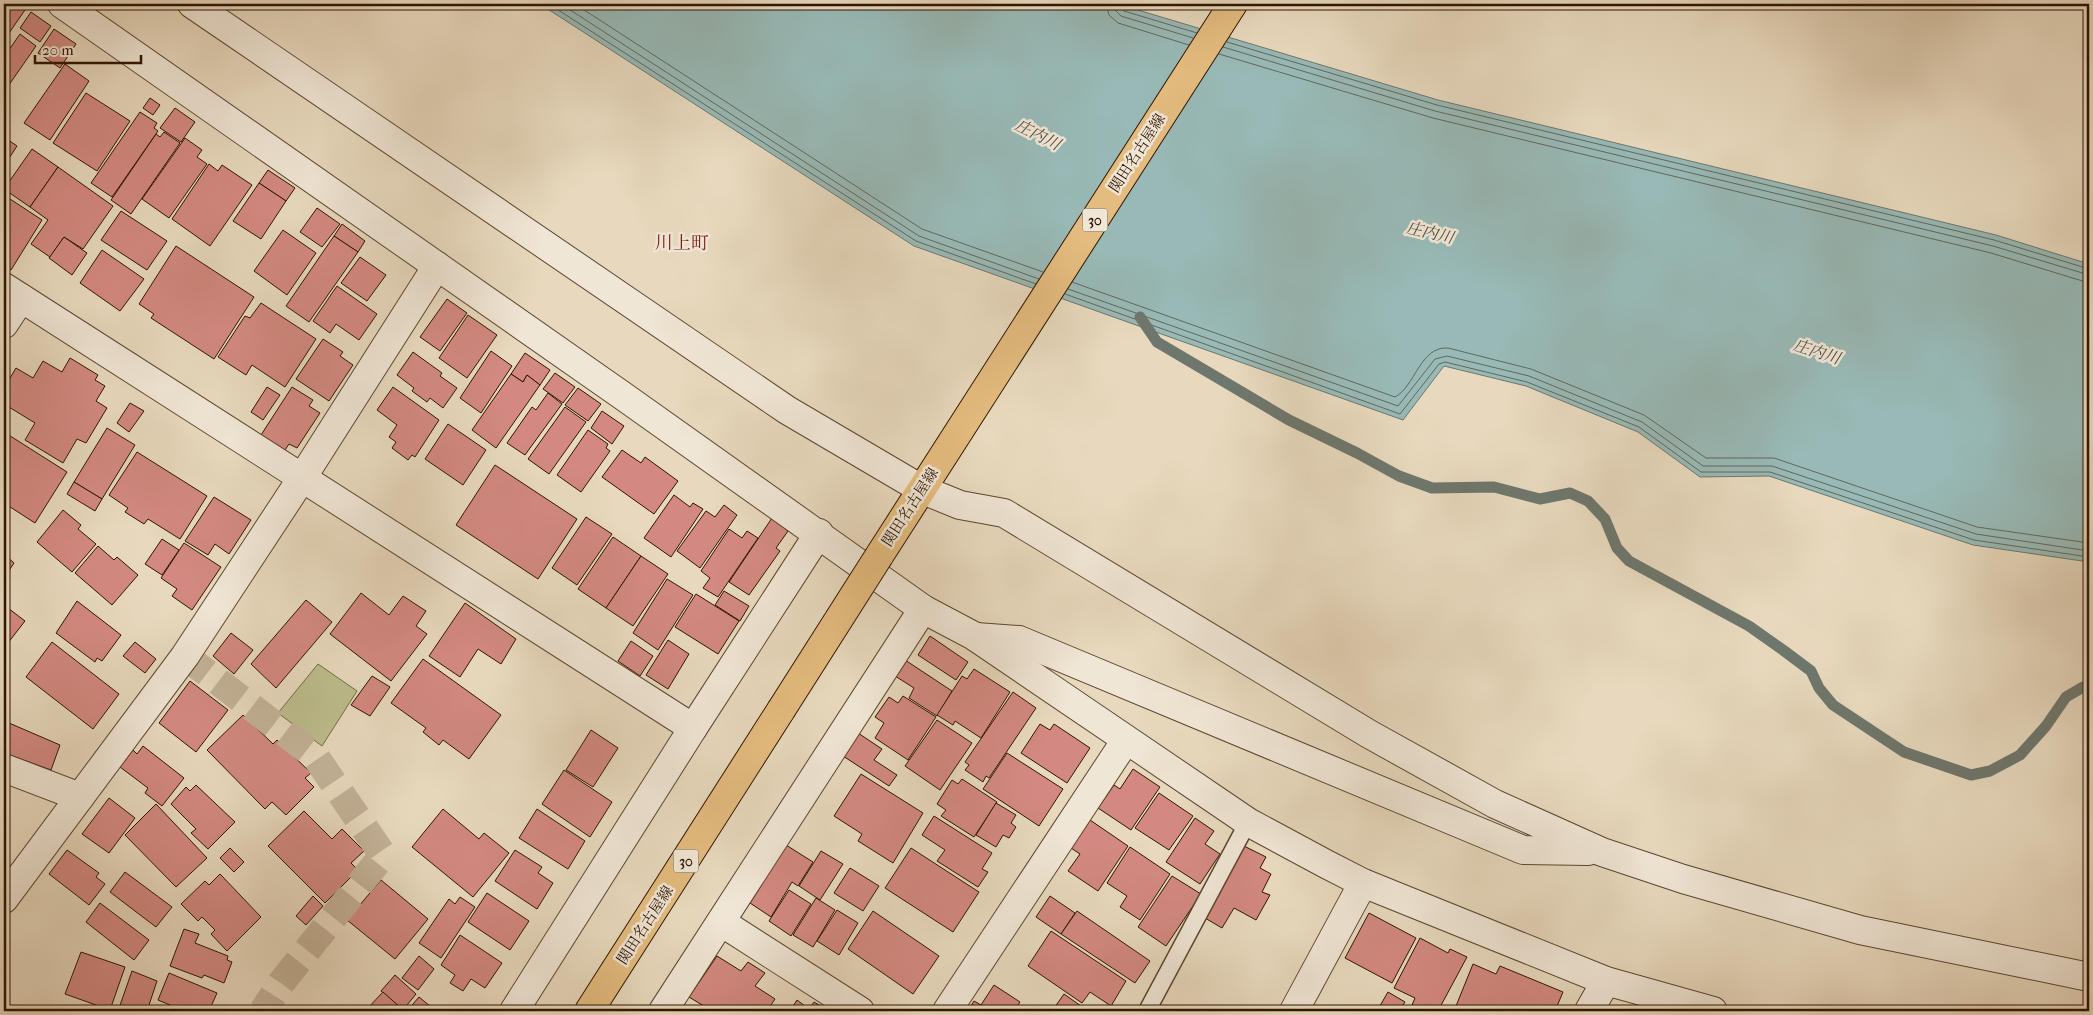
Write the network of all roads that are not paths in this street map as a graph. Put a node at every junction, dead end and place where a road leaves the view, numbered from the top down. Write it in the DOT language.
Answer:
graph roads {
  1 [pos="62,4"];
  2 [pos="192,4"];
  3 [pos="1234,4"];
  4 [pos="437,266"];
  5 [pos="12,292"];
  6 [pos="4,324"];
  7 [pos="302,478"];
  8 [pos="923,490"];
  9 [pos="818,533"];
  10 [pos="923,609"];
  11 [pos="974,636"];
  12 [pos="693,728"];
  13 [pos="1126,740"];
  14 [pos="4,768"];
  15 [pos="80,797"];
  16 [pos="1248,822"];
  17 [pos="1602,852"];
  18 [pos="1363,883"];
  19 [pos="4,899"];
  20 [pos="721,922"];
  21 [pos="2089,977"];
  22 [pos="1606,981"];
  23 [pos="514,1011"];
  24 [pos="589,1011"];
  25 [pos="663,1011"];
  26 [pos="860,1011"];
  27 [pos="947,1011"];
  28 [pos="1147,1011"];
  29 [pos="1294,1011"];
  30 [pos="1589,1011"];
  31 [pos="1713,1011"];
  1 -- 4 [label="street"];
  2 -- 8 [label="street"];
  3 -- 8 [label="main road, 関田名古屋線 / 30"];
  4 -- 7 [label="street"];
  4 -- 9 [label="street"];
  5 -- 6 [label="street"];
  5 -- 7 [label="street"];
  7 -- 12 [label="street"];
  7 -- 15 [label="street"];
  8 -- 17 [label="street"];
  8 -- 24 [label="main road, 関田名古屋線 / 30, bridge"];
  9 -- 10 [label="street"];
  9 -- 12 [label="street"];
  10 -- 11 [label="street"];
  10 -- 20 [label="street"];
  11 -- 13 [label="street"];
  11 -- 17 [label="street"];
  12 -- 23 [label="street"];
  13 -- 16 [label="street"];
  13 -- 27 [label="street"];
  14 -- 15 [label="street"];
  15 -- 19 [label="street"];
  16 -- 18 [label="street"];
  16 -- 28 [label="lane"];
  17 -- 21 [label="street"];
  18 -- 22 [label="street"];
  18 -- 29 [label="street"];
  20 -- 25 [label="street"];
  20 -- 26 [label="street"];
  22 -- 30 [label="street"];
  22 -- 31 [label="street"];
}
